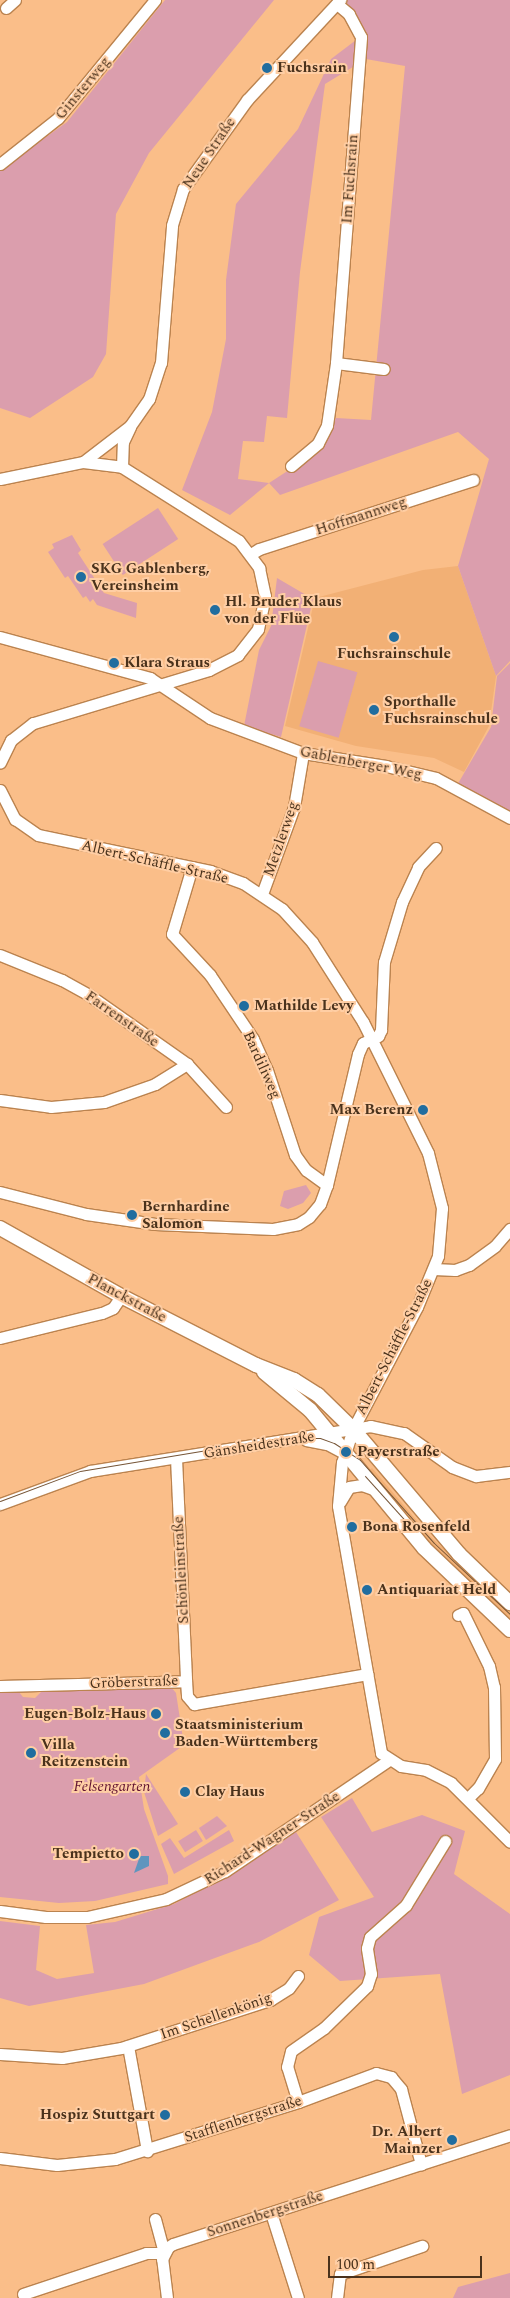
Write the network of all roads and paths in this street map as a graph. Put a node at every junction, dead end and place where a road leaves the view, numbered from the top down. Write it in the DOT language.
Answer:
graph roads {
  1 [pos="155,0"];
  2 [pos="338,2"];
  3 [pos="0,164"];
  4 [pos="336,363"];
  5 [pos="384,369"];
  6 [pos="130,426"];
  7 [pos="83,462"];
  8 [pos="290,466"];
  9 [pos="122,467"];
  10 [pos="0,479"];
  11 [pos="473,480"];
  12 [pos="251,554"];
  13 [pos="0,637"];
  14 [pos="16,642"];
  15 [pos="0,646"];
  16 [pos="157,684"];
  17 [pos="303,753"];
  18 [pos="0,763"];
  19 [pos="0,790"];
  20 [pos="510,818"];
  21 [pos="436,848"];
  22 [pos="192,867"];
  23 [pos="262,894"];
  24 [pos="0,955"];
  25 [pos="372,1039"];
  26 [pos="187,1064"];
  27 [pos="0,1100"];
  28 [pos="226,1107"];
  29 [pos="327,1185"];
  30 [pos="0,1192"];
  31 [pos="0,1228"];
  32 [pos="510,1229"];
  33 [pos="434,1269"];
  34 [pos="121,1296"];
  35 [pos="0,1338"];
  36 [pos="256,1365"];
  37 [pos="367,1399"];
  38 [pos="366,1412"];
  39 [pos="380,1427"];
  40 [pos="359,1428"];
  41 [pos="329,1433"];
  42 [pos="292,1439"];
  43 [pos="344,1453"];
  44 [pos="176,1458"];
  45 [pos="510,1472"];
  46 [pos="373,1489"];
  47 [pos="0,1504"];
  48 [pos="340,1517"];
  49 [pos="510,1603"];
  50 [pos="458,1615"];
  51 [pos="510,1630"];
  52 [pos="366,1674"];
  53 [pos="186,1681"];
  54 [pos="0,1686"];
  55 [pos="389,1760"];
  56 [pos="468,1798"];
  57 [pos="444,1841"];
  58 [pos="510,1842"];
  59 [pos="0,1912"];
  60 [pos="298,1976"];
  61 [pos="128,2046"];
  62 [pos="0,2054"];
  63 [pos="298,2102"];
  64 [pos="510,2135"];
  65 [pos="146,2150"];
  66 [pos="0,2158"];
  67 [pos="421,2164"];
  68 [pos="271,2212"];
  69 [pos="155,2219"];
  70 [pos="422,2246"];
  71 [pos="164,2254"];
  72 [pos="23,2294"];
  73 [pos="168,2298"];
  74 [pos="298,2298"];
  75 [pos="336,2298"];
  1 -- 3 [label="street, Ginsterweg"];
  2 -- 4 [label="street, Im Fuchsrain"];
  2 -- 6 [label="street, Neue Straße"];
  4 -- 5 [label="street"];
  4 -- 8 [label="street, Im Fuchsrain"];
  6 -- 7 [label="street, Neue Straße"];
  6 -- 9 [label="street, Neue Straße"];
  7 -- 9 [label="street"];
  7 -- 10 [label="street, Neue Straße"];
  9 -- 12 [label="street"];
  11 -- 12 [label="street, Hoffmannweg"];
  12 -- 16 [label="street"];
  13 -- 14 [label="street, Gablenberger Weg"];
  14 -- 15 [label="street"];
  14 -- 16 [label="street, Gablenberger Weg"];
  16 -- 17 [label="street, Gablenberger Weg"];
  16 -- 18 [label="street"];
  17 -- 20 [label="street, Gablenberger Weg"];
  17 -- 23 [label="street, Metzlerweg"];
  19 -- 22 [label="street, Albert-Schäffle-Straße"];
  21 -- 25 [label="street"];
  22 -- 23 [label="street, Albert-Schäffle-Straße"];
  22 -- 29 [label="street, Bardiliweg"];
  23 -- 25 [label="street, Albert-Schäffle-Straße"];
  24 -- 26 [label="street, Farrenstraße"];
  25 -- 29 [label="street"];
  25 -- 33 [label="street, Albert-Schäffle-Straße"];
  26 -- 27 [label="street"];
  26 -- 28 [label="street, Farrenstraße"];
  29 -- 30 [label="street"];
  31 -- 34 [label="main road, Planckstraße"];
  32 -- 33 [label="street"];
  33 -- 37 [label="street, Albert-Schäffle-Straße"];
  34 -- 35 [label="street"];
  34 -- 36 [label="main road, Planckstraße"];
  36 -- 40 [label="main road, Planckstraße"];
  36 -- 41 [label="main road, Planckstraße"];
  37 -- 38 [label="street"];
  37 -- 40 [label="street, Albert-Schäffle-Straße"];
  38 -- 39 [label="street, Albert-Schäffle-Straße"];
  38 -- 40 [label="street"];
  39 -- 40 [label="street, Gänsheidestraße"];
  39 -- 45 [label="street, Gänsheidestraße"];
  40 -- 41 [label="street, Gänsheidestraße"];
  40 -- 43 [label="street"];
  40 -- 49 [label="main road, Planckstraße"];
  41 -- 42 [label="street, Gänsheidestraße"];
  41 -- 43 [label="main road, Planckstraße"];
  42 -- 43 [label="street"];
  42 -- 44 [label="street, Gänsheidestraße"];
  43 -- 46 [label="main road, Planckstraße"];
  43 -- 48 [label="street"];
  44 -- 47 [label="street, Gänsheidestraße"];
  44 -- 53 [label="street, Schönleinstraße"];
  46 -- 48 [label="street"];
  46 -- 51 [label="main road, Planckstraße"];
  48 -- 52 [label="street"];
  50 -- 56 [label="street"];
  52 -- 53 [label="street, Gröberstraße"];
  52 -- 55 [label="street"];
  53 -- 54 [label="street, Gröberstraße"];
  55 -- 56 [label="street"];
  55 -- 59 [label="street, Richard-Wagner-Straße"];
  56 -- 58 [label="street"];
  57 -- 63 [label="street"];
  60 -- 61 [label="street, Im Schellenkönig"];
  61 -- 62 [label="street, Im Schellenkönig"];
  61 -- 65 [label="street"];
  63 -- 65 [label="street, Stafflenbergstraße"];
  63 -- 67 [label="street, Stafflenbergstraße"];
  64 -- 67 [label="street, Sonnenbergstraße"];
  65 -- 66 [label="street, Stafflenbergstraße"];
  67 -- 68 [label="street, Sonnenbergstraße"];
  68 -- 71 [label="street, Sonnenbergstraße"];
  68 -- 74 [label="street"];
  69 -- 71 [label="street"];
  70 -- 75 [label="street"];
  71 -- 72 [label="street"];
  71 -- 73 [label="street"];
}
